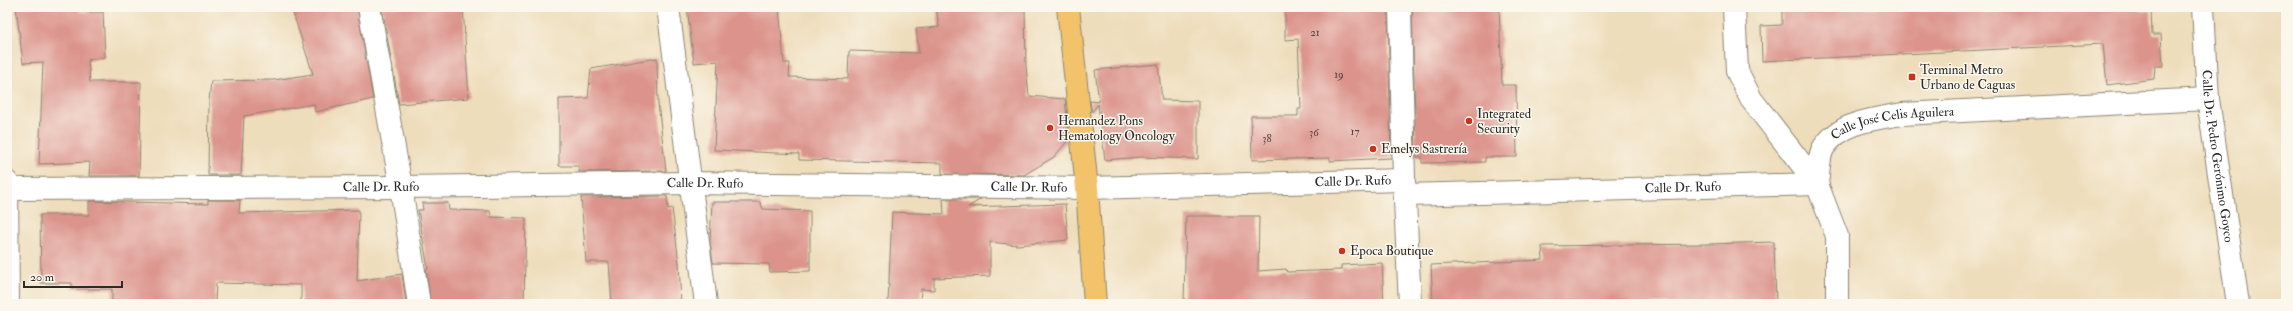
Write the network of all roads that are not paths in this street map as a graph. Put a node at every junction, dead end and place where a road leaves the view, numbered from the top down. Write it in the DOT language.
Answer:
graph roads {
  1 [pos="368,7"];
  2 [pos="668,7"];
  3 [pos="1068,7"];
  4 [pos="1400,7"];
  5 [pos="1734,7"];
  6 [pos="2203,7"];
  7 [pos="2208,99"];
  8 [pos="690,183"];
  9 [pos="1817,184"];
  10 [pos="7,187"];
  11 [pos="401,187"];
  12 [pos="1404,187"];
  13 [pos="1087,188"];
  14 [pos="8,304"];
  15 [pos="419,304"];
  16 [pos="706,304"];
  17 [pos="1095,304"];
  18 [pos="1410,304"];
  19 [pos="1837,304"];
  20 [pos="2238,304"];
  1 -- 11 [label="street"];
  2 -- 8 [label="street"];
  3 -- 13 [label="main road"];
  4 -- 12 [label="street"];
  5 -- 9 [label="street"];
  6 -- 7 [label="street, Calle Dr. Pedro Gerónimo Goyco"];
  7 -- 9 [label="street, Calle José Celis Aguilera"];
  7 -- 20 [label="street, Calle Dr. Pedro Gerónimo Goyco"];
  8 -- 11 [label="street, Calle Dr. Rufo"];
  8 -- 13 [label="street, Calle Dr. Rufo"];
  8 -- 16 [label="street"];
  9 -- 12 [label="street, Calle Dr. Rufo"];
  9 -- 19 [label="street"];
  10 -- 11 [label="street, Calle Dr. Rufo"];
  10 -- 14 [label="street"];
  11 -- 15 [label="street"];
  12 -- 13 [label="street, Calle Dr. Rufo"];
  12 -- 18 [label="street"];
  13 -- 17 [label="main road"];
}
